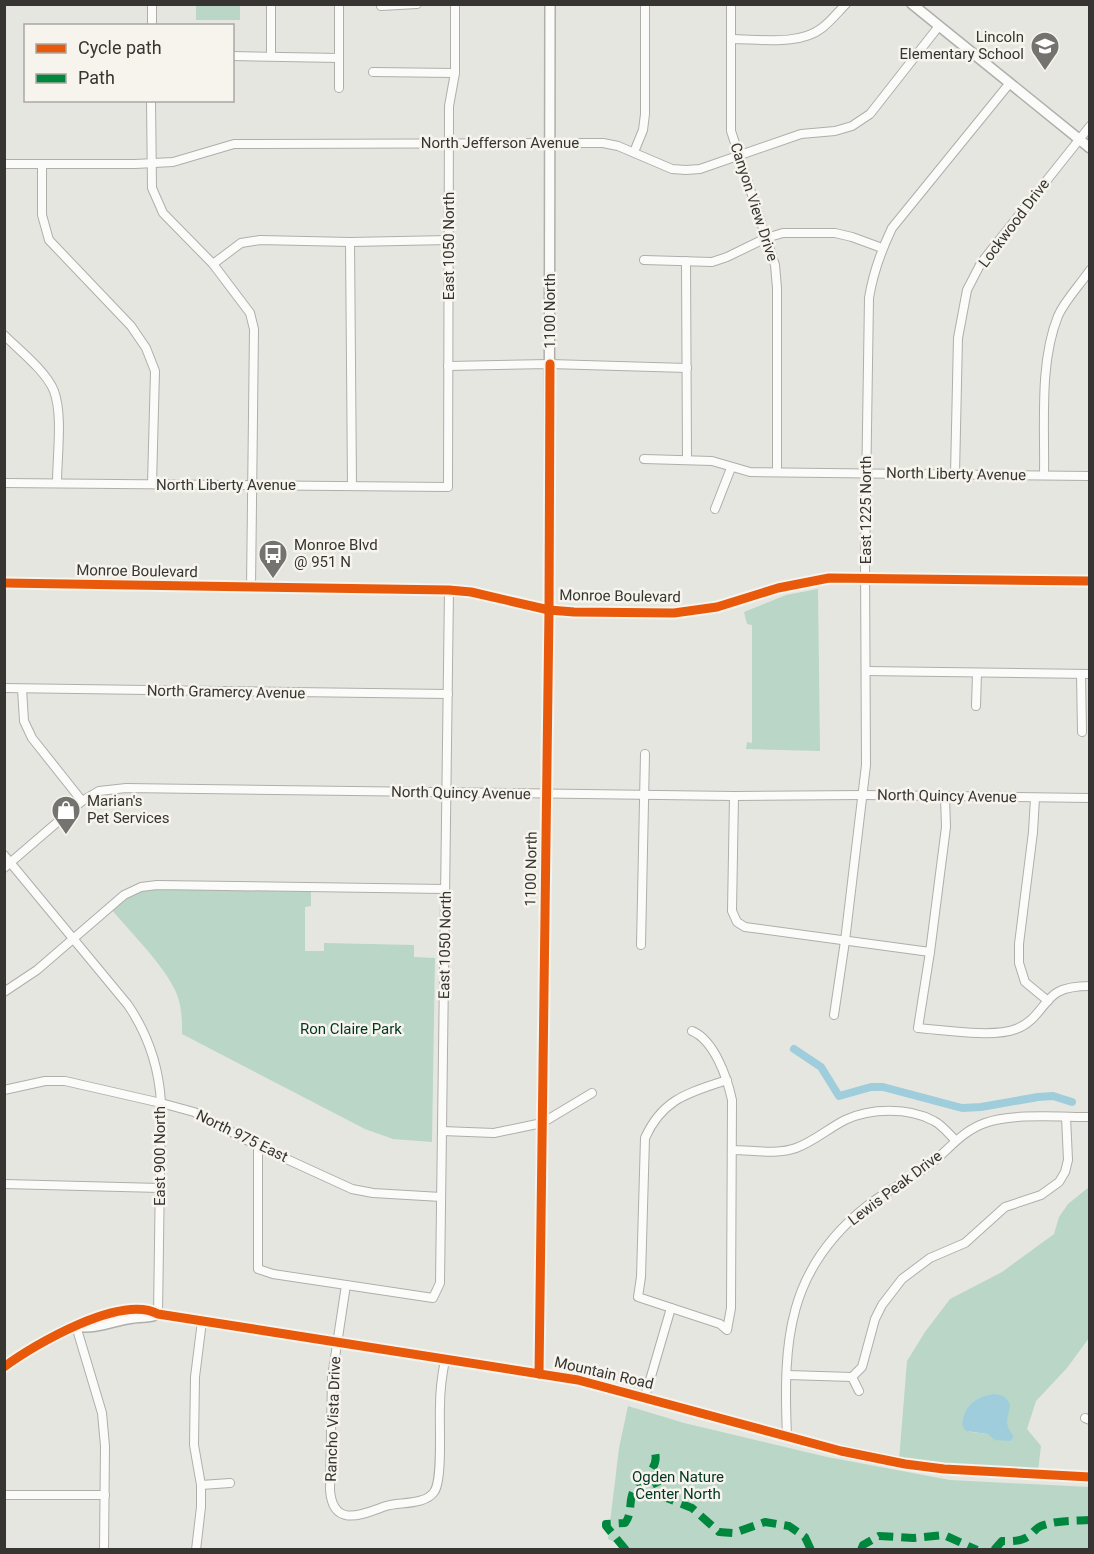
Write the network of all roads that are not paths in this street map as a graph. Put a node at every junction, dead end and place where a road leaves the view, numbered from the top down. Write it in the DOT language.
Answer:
graph roads {
  1 [pos="152,4"];
  2 [pos="271,4"];
  3 [pos="339,4"];
  4 [pos="417,4"];
  5 [pos="455,4"];
  6 [pos="550,4"];
  7 [pos="645,4"];
  8 [pos="731,4"];
  9 [pos="846,4"];
  10 [pos="912,4"];
  11 [pos="381,6"];
  12 [pos="152,24"];
  13 [pos="939,26"];
  14 [pos="731,39"];
  15 [pos="234,56"];
  16 [pos="271,56"];
  17 [pos="339,58"];
  18 [pos="373,72"];
  19 [pos="455,73"];
  20 [pos="1009,84"];
  21 [pos="339,88"];
  22 [pos="151,102"];
  23 [pos="1089,126"];
  24 [pos="1078,140"];
  25 [pos="449,143"];
  26 [pos="550,143"];
  27 [pos="1089,148"];
  28 [pos="634,152"];
  29 [pos="738,156"];
  30 [pos="4,164"];
  31 [pos="42,164"];
  32 [pos="151,164"];
  33 [pos="766,238"];
  34 [pos="449,240"];
  35 [pos="350,242"];
  36 [pos="882,248"];
  37 [pos="644,260"];
  38 [pos="686,261"];
  39 [pos="213,264"];
  40 [pos="1089,270"];
  41 [pos="4,335"];
  42 [pos="550,364"];
  43 [pos="448,366"];
  44 [pos="687,368"];
  45 [pos="644,459"];
  46 [pos="687,459"];
  47 [pos="731,468"];
  48 [pos="777,471"];
  49 [pos="866,472"];
  50 [pos="955,474"];
  51 [pos="1044,475"];
  52 [pos="1089,476"];
  53 [pos="4,483"];
  54 [pos="57,483"];
  55 [pos="152,484"];
  56 [pos="253,484"];
  57 [pos="352,486"];
  58 [pos="448,487"];
  59 [pos="715,509"];
  60 [pos="865,577"];
  61 [pos="1089,581"];
  62 [pos="4,584"];
  63 [pos="251,588"];
  64 [pos="449,590"];
  65 [pos="549,610"];
  66 [pos="866,671"];
  67 [pos="977,673"];
  68 [pos="1085,674"];
  69 [pos="4,688"];
  70 [pos="22,689"];
  71 [pos="448,694"];
  72 [pos="976,706"];
  73 [pos="1082,732"];
  74 [pos="645,754"];
  75 [pos="447,792"];
  76 [pos="547,794"];
  77 [pos="643,794"];
  78 [pos="864,795"];
  79 [pos="734,796"];
  80 [pos="945,797"];
  81 [pos="1035,798"];
  82 [pos="1089,798"];
  83 [pos="82,801"];
  84 [pos="4,855"];
  85 [pos="12,862"];
  86 [pos="4,868"];
  87 [pos="445,890"];
  88 [pos="74,938"];
  89 [pos="845,940"];
  90 [pos="641,945"];
  91 [pos="930,952"];
  92 [pos="1089,986"];
  93 [pos="4,992"];
  94 [pos="1048,1001"];
  95 [pos="834,1015"];
  96 [pos="692,1031"];
  97 [pos="727,1080"];
  98 [pos="4,1090"];
  99 [pos="592,1093"];
  100 [pos="161,1104"];
  101 [pos="1066,1117"];
  102 [pos="1089,1117"];
  103 [pos="542,1123"];
  104 [pos="442,1131"];
  105 [pos="955,1140"];
  106 [pos="258,1146"];
  107 [pos="732,1150"];
  108 [pos="4,1184"];
  109 [pos="160,1188"];
  110 [pos="441,1197"];
  111 [pos="346,1285"];
  112 [pos="671,1308"];
  113 [pos="158,1314"];
  114 [pos="202,1321"];
  115 [pos="76,1326"];
  116 [pos="337,1343"];
  117 [pos="445,1360"];
  118 [pos="4,1367"];
  119 [pos="539,1374"];
  120 [pos="788,1375"];
  121 [pos="852,1377"];
  122 [pos="859,1390"];
  123 [pos="645,1397"];
  124 [pos="787,1436"];
  125 [pos="1089,1477"];
  126 [pos="230,1483"];
  127 [pos="201,1485"];
  128 [pos="4,1495"];
  129 [pos="105,1495"];
  130 [pos="104,1550"];
  131 [pos="196,1550"];
  1 -- 12 [label="street"];
  2 -- 16 [label="street"];
  3 -- 17 [label="street"];
  4 -- 11 [label="street"];
  5 -- 19 [label="street, East 1050 North"];
  6 -- 26 [label="street, 1100 North"];
  7 -- 28 [label="street"];
  8 -- 14 [label="street, Canyon View Drive"];
  9 -- 14 [label="street"];
  10 -- 13 [label="street"];
  13 -- 20 [label="street"];
  13 -- 29 [label="street, North Jefferson Avenue"];
  14 -- 29 [label="street, Canyon View Drive"];
  15 -- 16 [label="street"];
  16 -- 17 [label="street"];
  17 -- 21 [label="street"];
  18 -- 19 [label="street"];
  19 -- 25 [label="street, East 1050 North"];
  20 -- 24 [label="street"];
  20 -- 36 [label="street, East 1225 North"];
  22 -- 32 [label="street"];
  23 -- 24 [label="street, Lockwood Drive"];
  24 -- 27 [label="street"];
  24 -- 50 [label="street, Lockwood Drive"];
  25 -- 26 [label="street, North Jefferson Avenue"];
  25 -- 32 [label="street, North Jefferson Avenue"];
  25 -- 34 [label="street, East 1050 North"];
  26 -- 28 [label="street, North Jefferson Avenue"];
  26 -- 42 [label="street, 1100 North"];
  28 -- 29 [label="street, North Jefferson Avenue"];
  29 -- 33 [label="street, Canyon View Drive"];
  30 -- 31 [label="street, North Jefferson Avenue"];
  31 -- 32 [label="street, North Jefferson Avenue"];
  31 -- 55 [label="street"];
  32 -- 39 [label="street"];
  33 -- 36 [label="street"];
  33 -- 38 [label="street"];
  33 -- 48 [label="street, Canyon View Drive"];
  34 -- 35 [label="street"];
  34 -- 43 [label="street, East 1050 North"];
  35 -- 39 [label="street"];
  35 -- 57 [label="street"];
  36 -- 49 [label="street, East 1225 North"];
  37 -- 38 [label="street"];
  38 -- 44 [label="street"];
  39 -- 56 [label="street"];
  40 -- 51 [label="street"];
  41 -- 54 [label="street"];
  42 -- 43 [label="street"];
  42 -- 44 [label="street"];
  42 -- 65 [label="street, 1100 North"];
  43 -- 58 [label="street, East 1050 North"];
  44 -- 46 [label="street"];
  45 -- 46 [label="street, North Liberty Avenue"];
  46 -- 47 [label="street, North Liberty Avenue"];
  47 -- 48 [label="street, North Liberty Avenue"];
  47 -- 59 [label="street"];
  48 -- 49 [label="street, North Liberty Avenue"];
  49 -- 50 [label="street, North Liberty Avenue"];
  49 -- 60 [label="street, East 1225 North"];
  50 -- 51 [label="street, North Liberty Avenue"];
  51 -- 52 [label="street, North Liberty Avenue"];
  53 -- 54 [label="street, North Liberty Avenue"];
  54 -- 55 [label="street, North Liberty Avenue"];
  55 -- 56 [label="street, North Liberty Avenue"];
  56 -- 57 [label="street, North Liberty Avenue"];
  56 -- 63 [label="street"];
  57 -- 58 [label="street, North Liberty Avenue"];
  60 -- 61 [label="street, Monroe Boulevard"];
  60 -- 65 [label="street, Monroe Boulevard"];
  60 -- 66 [label="street, East 1225 North"];
  62 -- 63 [label="street, Monroe Boulevard"];
  63 -- 64 [label="street, Monroe Boulevard"];
  64 -- 65 [label="street, Monroe Boulevard"];
  64 -- 71 [label="street, East 1050 North"];
  65 -- 76 [label="street, 1100 North"];
  66 -- 67 [label="street"];
  66 -- 78 [label="street, East 1225 North"];
  67 -- 68 [label="street"];
  67 -- 72 [label="street"];
  68 -- 73 [label="street"];
  69 -- 70 [label="street, North Gramercy Avenue"];
  70 -- 71 [label="street, North Gramercy Avenue"];
  70 -- 83 [label="street"];
  71 -- 75 [label="street, East 1050 North"];
  74 -- 77 [label="street"];
  75 -- 76 [label="street, North Quincy Avenue"];
  75 -- 83 [label="street, North Quincy Avenue"];
  75 -- 87 [label="street, East 1050 North"];
  76 -- 77 [label="street, North Quincy Avenue"];
  76 -- 103 [label="street, 1100 North"];
  77 -- 79 [label="street, North Quincy Avenue"];
  77 -- 90 [label="street"];
  78 -- 79 [label="street, North Quincy Avenue"];
  78 -- 80 [label="street, North Quincy Avenue"];
  78 -- 89 [label="street, East 1225 North"];
  79 -- 89 [label="street"];
  80 -- 81 [label="street, North Quincy Avenue"];
  80 -- 91 [label="street"];
  81 -- 82 [label="street, North Quincy Avenue"];
  81 -- 94 [label="street"];
  83 -- 85 [label="street, North Quincy Avenue"];
  84 -- 85 [label="street, East 900 North"];
  85 -- 86 [label="street, North Quincy Avenue"];
  85 -- 88 [label="street, East 900 North"];
  87 -- 88 [label="street"];
  87 -- 104 [label="street, East 1050 North"];
  88 -- 93 [label="street"];
  88 -- 100 [label="street, East 900 North"];
  89 -- 91 [label="street"];
  89 -- 95 [label="street, East 1225 North"];
  91 -- 94 [label="street"];
  92 -- 94 [label="street"];
  96 -- 97 [label="street"];
  97 -- 107 [label="street"];
  97 -- 112 [label="street"];
  98 -- 100 [label="street, North 975 East"];
  99 -- 103 [label="street"];
  100 -- 106 [label="street, North 975 East"];
  100 -- 109 [label="street, East 900 North"];
  101 -- 102 [label="street, Lewis Peak Drive"];
  101 -- 105 [label="street, Lewis Peak Drive"];
  101 -- 121 [label="street"];
  103 -- 104 [label="street"];
  103 -- 119 [label="street, 1100 North"];
  104 -- 110 [label="street, East 1050 North"];
  105 -- 107 [label="street"];
  105 -- 120 [label="street, Lewis Peak Drive"];
  106 -- 110 [label="street, North 975 East"];
  106 -- 111 [label="street"];
  107 -- 112 [label="street"];
  108 -- 109 [label="street"];
  109 -- 113 [label="street, East 900 North"];
  110 -- 111 [label="street, East 1050 North"];
  111 -- 116 [label="street"];
  112 -- 123 [label="street"];
  113 -- 114 [label="street, Mountain Road"];
  113 -- 115 [label="street, Mountain Road"];
  114 -- 116 [label="street, Mountain Road"];
  114 -- 127 [label="street"];
  115 -- 118 [label="street"];
  115 -- 129 [label="street"];
  116 -- 117 [label="street, Mountain Road"];
  116 -- 117 [label="street, Rancho Vista Drive"];
  117 -- 119 [label="street, Mountain Road"];
  119 -- 123 [label="street, Mountain Road"];
  120 -- 121 [label="street"];
  120 -- 124 [label="street, Lewis Peak Drive"];
  121 -- 122 [label="street"];
  123 -- 124 [label="street, Mountain Road"];
  124 -- 125 [label="street, Mountain Road"];
  126 -- 127 [label="street"];
  127 -- 131 [label="street"];
  128 -- 129 [label="street"];
  129 -- 130 [label="street"];
}
